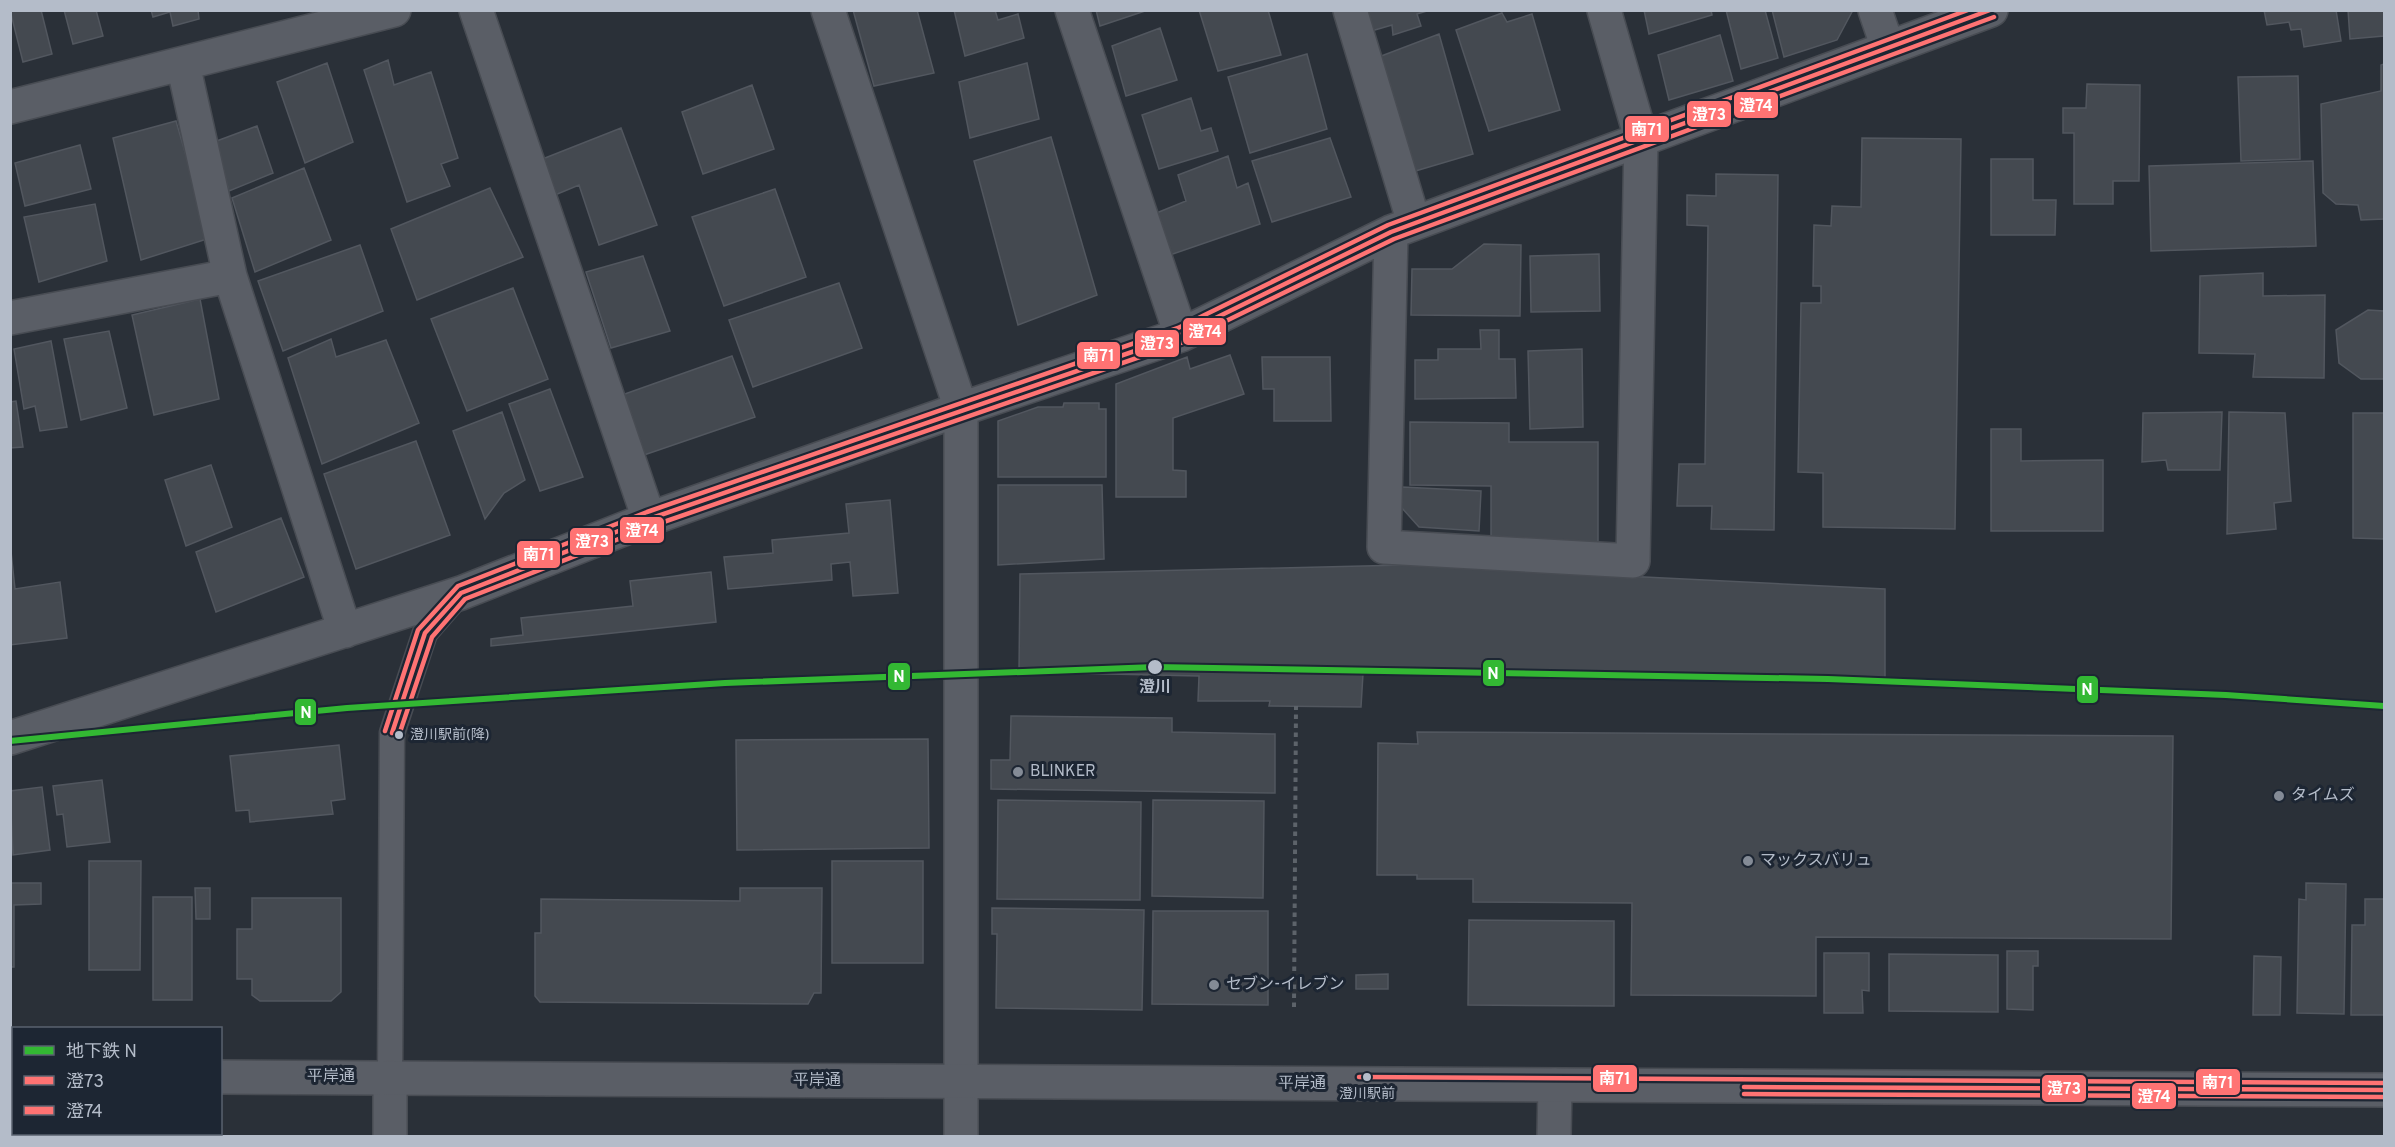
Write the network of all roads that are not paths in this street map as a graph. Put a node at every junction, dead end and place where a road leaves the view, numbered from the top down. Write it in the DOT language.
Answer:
graph roads {
  1 [pos="394,10"];
  2 [pos="476,10"];
  3 [pos="828,10"];
  4 [pos="1072,10"];
  5 [pos="1350,10"];
  6 [pos="1604,10"];
  7 [pos="1875,10"];
  8 [pos="1991,10"];
  9 [pos="1888,48"];
  10 [pos="183,64"];
  11 [pos="10,107"];
  12 [pos="1641,138"];
  13 [pos="1402,227"];
  14 [pos="230,276"];
  15 [pos="10,318"];
  16 [pos="1181,336"];
  17 [pos="961,409"];
  18 [pos="649,519"];
  19 [pos="461,593"];
  20 [pos="345,631"];
  21 [pos="10,738"];
  22 [pos="222,1077"];
  23 [pos="390,1077"];
  24 [pos="961,1081"];
  25 [pos="1555,1085"];
  26 [pos="2385,1090"];
  27 [pos="390,1137"];
  28 [pos="961,1137"];
  29 [pos="1554,1137"];
  1 -- 10 [label="street"];
  2 -- 18 [label="street"];
  3 -- 17 [label="street"];
  4 -- 16 [label="street"];
  5 -- 13 [label="street"];
  6 -- 12 [label="street"];
  7 -- 9 [label="street"];
  8 -- 9 [label="street"];
  9 -- 12 [label="street"];
  10 -- 11 [label="street"];
  10 -- 14 [label="street"];
  12 -- 13 [label="street"];
  12 -- 13 [label="street"];
  13 -- 16 [label="street"];
  14 -- 15 [label="street"];
  14 -- 20 [label="street"];
  16 -- 17 [label="street"];
  17 -- 18 [label="street"];
  17 -- 24 [label="street"];
  18 -- 19 [label="street"];
  19 -- 20 [label="street"];
  19 -- 23 [label="lane"];
  20 -- 21 [label="street"];
  22 -- 23 [label="street, 平岸通"];
  23 -- 24 [label="street, 平岸通"];
  23 -- 27 [label="street"];
  24 -- 25 [label="street, 平岸通"];
  24 -- 28 [label="street"];
  25 -- 26 [label="street, 平岸通"];
  25 -- 29 [label="street"];
}
